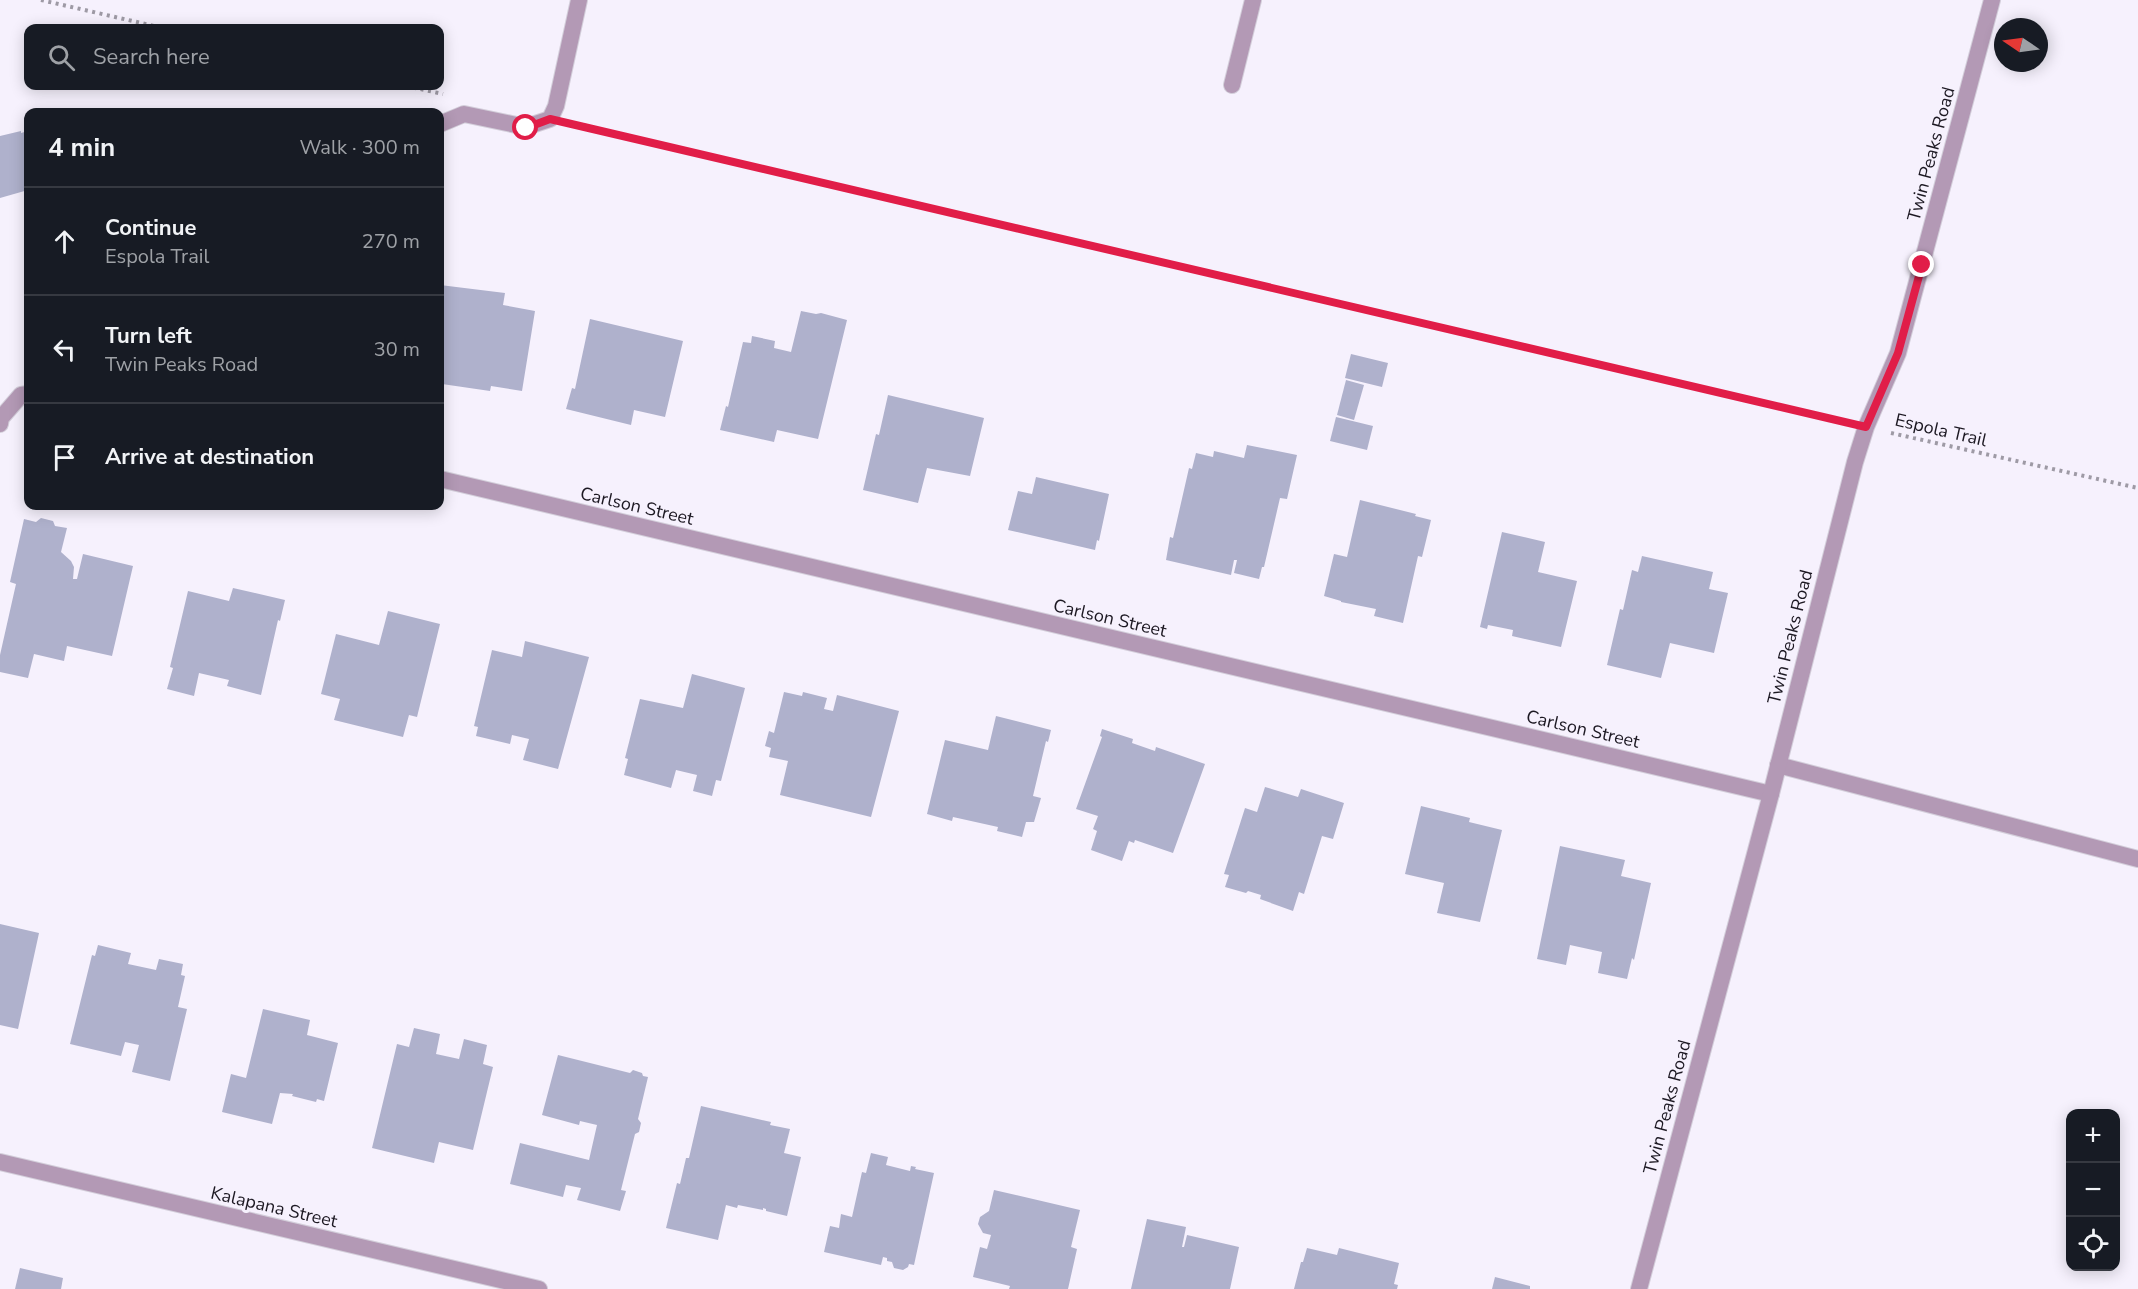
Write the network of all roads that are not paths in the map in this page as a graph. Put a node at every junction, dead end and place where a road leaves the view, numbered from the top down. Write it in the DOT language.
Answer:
graph roads {
  1 [pos="579,0"];
  2 [pos="1253,0"];
  3 [pos="1992,0"];
  4 [pos="1232,85"];
  5 [pos="444,122"];
  6 [pos="24,395"];
  7 [pos="0,424"];
  8 [pos="444,480"];
  9 [pos="1778,765"];
  10 [pos="1771,794"];
  11 [pos="2138,859"];
  12 [pos="0,1162"];
  13 [pos="539,1289"];
  14 [pos="1639,1289"];
  1 -- 5 [label="street"];
  2 -- 4 [label="street"];
  3 -- 9 [label="street, Twin Peaks Road"];
  6 -- 7 [label="street"];
  8 -- 10 [label="street, Carlson Street"];
  9 -- 10 [label="street, Twin Peaks Road"];
  9 -- 11 [label="street"];
  10 -- 14 [label="street, Twin Peaks Road"];
  12 -- 13 [label="street, Kalapana Street"];
}
